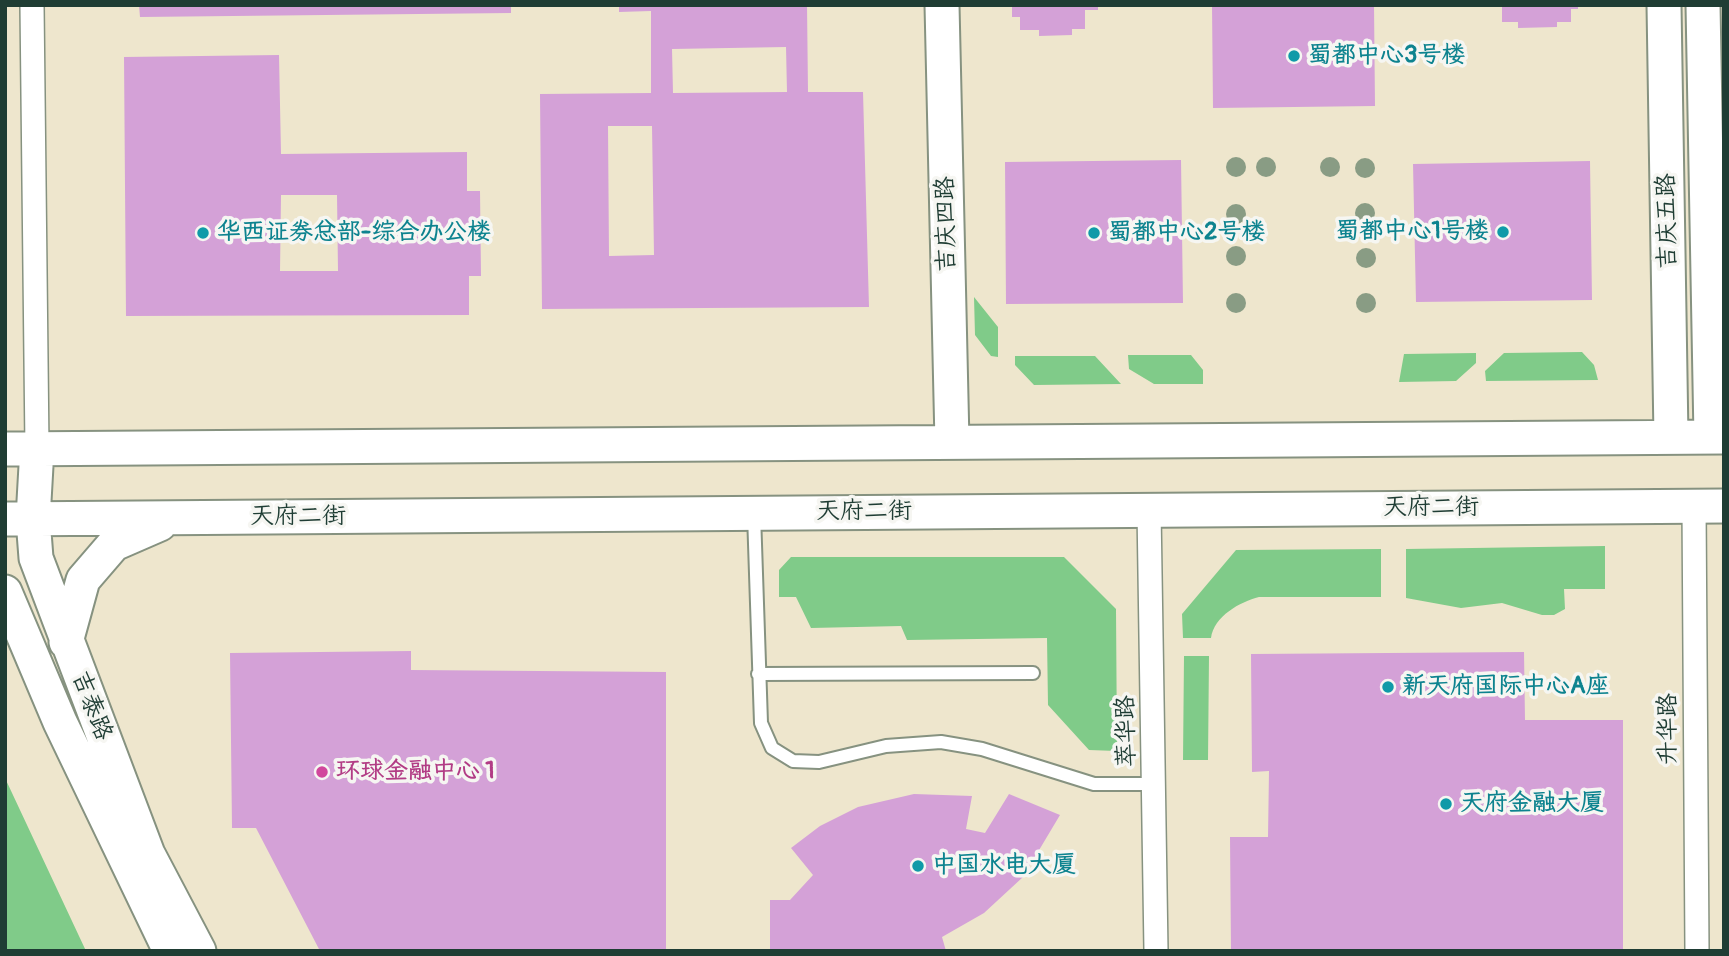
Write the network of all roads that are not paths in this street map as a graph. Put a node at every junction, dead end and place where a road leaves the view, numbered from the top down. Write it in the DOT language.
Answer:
graph roads {
  1 [pos="32,5"];
  2 [pos="942,5"];
  3 [pos="1664,5"];
  4 [pos="1703,5"];
  5 [pos="1671,437"];
  6 [pos="1718,437"];
  7 [pos="952,442"];
  8 [pos="21,449"];
  9 [pos="1709,506"];
  10 [pos="1149,510"];
  11 [pos="754,513"];
  12 [pos="218,518"];
  13 [pos="19,519"];
  14 [pos="5,592"];
  15 [pos="66,642"];
  16 [pos="1033,673"];
  17 [pos="758,674"];
  18 [pos="1154,784"];
  19 [pos="170,951"];
  20 [pos="199,951"];
  21 [pos="1156,951"];
  22 [pos="1697,951"];
  1 -- 8 [label="street"];
  2 -- 7 [label="main road, 吉庆四路"];
  3 -- 5 [label="main road, 吉庆五路"];
  4 -- 6 [label="main road, 吉庆五路"];
  5 -- 6 [label="main road"];
  5 -- 7 [label="main road"];
  7 -- 8 [label="main road"];
  8 -- 13 [label="main road, 吉泰路"];
  9 -- 10 [label="main road, 天府二街"];
  9 -- 22 [label="street, 升华路"];
  10 -- 11 [label="main road, 天府二街"];
  10 -- 18 [label="street, 萃华路"];
  11 -- 12 [label="main road, 天府二街"];
  11 -- 17 [label="lane"];
  12 -- 13 [label="main road, 天府二街"];
  12 -- 15 [label="main road"];
  13 -- 15 [label="main road, 吉泰路"];
  14 -- 19 [label="main road, 吉泰路"];
  15 -- 20 [label="main road, 吉泰路"];
  16 -- 17 [label="lane"];
  17 -- 18 [label="lane"];
  18 -- 21 [label="street, 萃华路"];
}
